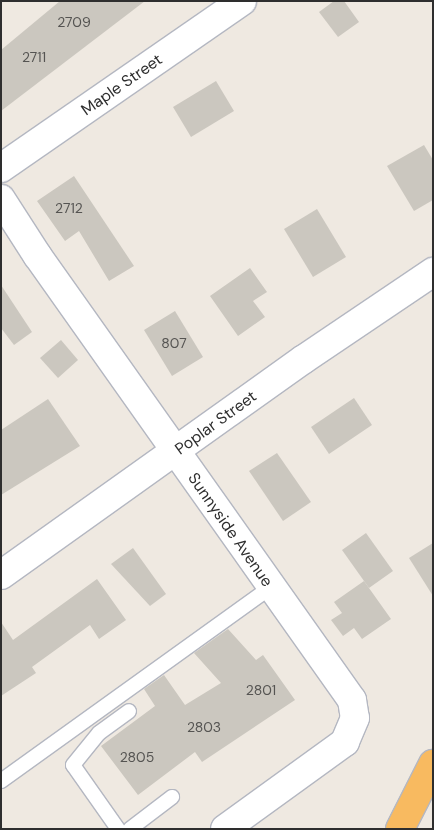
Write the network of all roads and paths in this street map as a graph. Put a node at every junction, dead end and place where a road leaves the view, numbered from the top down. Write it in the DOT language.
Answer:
graph roads {
  1 [pos="242,1"];
  2 [pos="1,168"];
  3 [pos="1,199"];
  4 [pos="433,272"];
  5 [pos="175,452"];
  6 [pos="1,575"];
  7 [pos="271,587"];
  8 [pos="129,711"];
  9 [pos="433,764"];
  10 [pos="1,781"];
  11 [pos="172,797"];
  12 [pos="118,829"];
  13 [pos="130,829"];
  14 [pos="224,829"];
  15 [pos="400,829"];
  1 -- 2 [label="street, Maple Street"];
  3 -- 5 [label="street, Sunnyside Avenue"];
  4 -- 5 [label="street, Poplar Street"];
  5 -- 6 [label="street, Poplar Street"];
  5 -- 7 [label="street, Sunnyside Avenue"];
  7 -- 10 [label="lane"];
  7 -- 14 [label="street, Sunnyside Avenue"];
  8 -- 12 [label="lane"];
  9 -- 15 [label="highway"];
  11 -- 13 [label="lane"];
}
